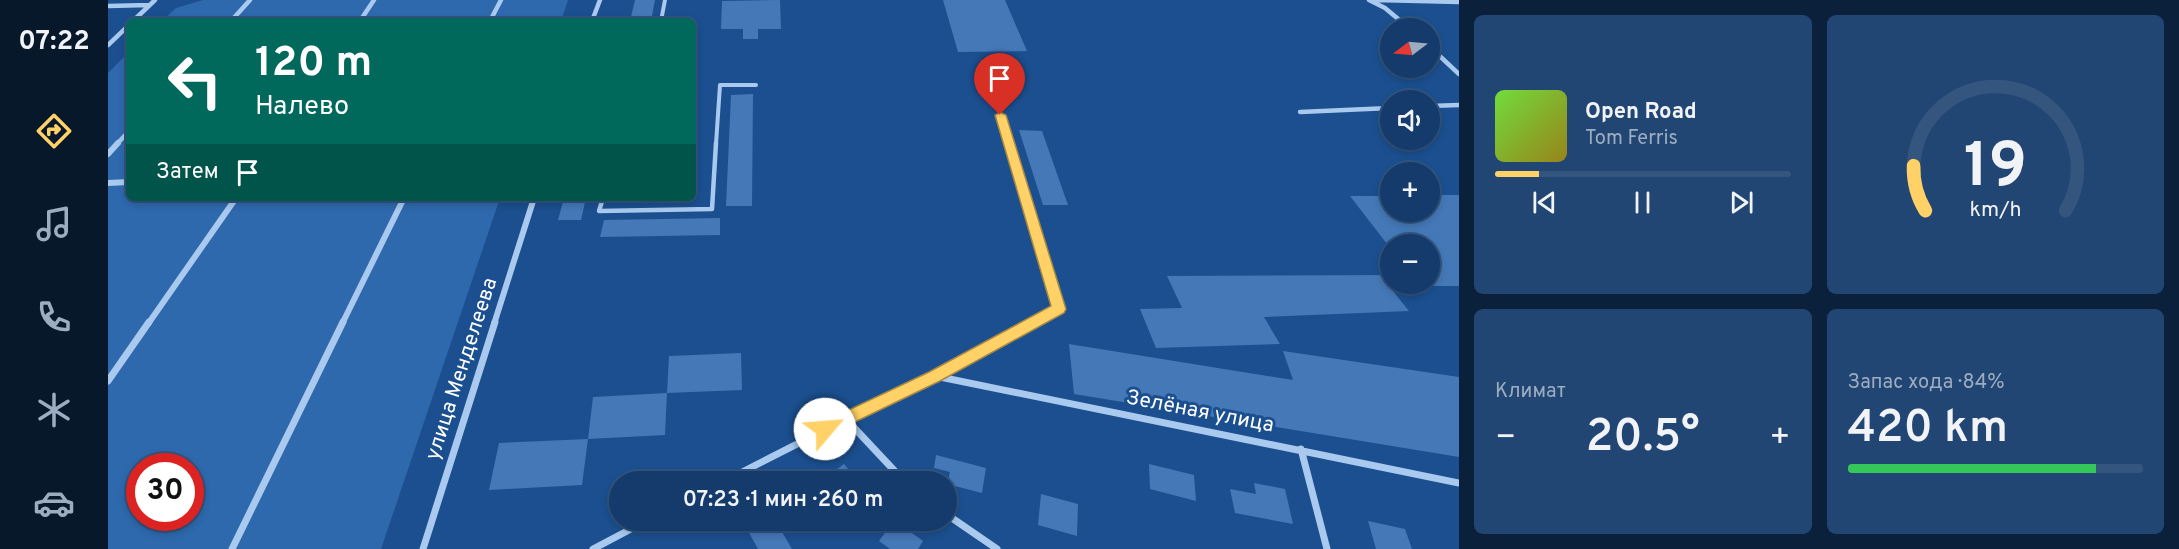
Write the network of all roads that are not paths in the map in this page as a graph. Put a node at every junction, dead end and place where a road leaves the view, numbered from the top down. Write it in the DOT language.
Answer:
graph roads {
  1 [pos="155,0"];
  2 [pos="250,0"];
  3 [pos="374,0"];
  4 [pos="501,0"];
  5 [pos="600,0"];
  6 [pos="665,0"];
  7 [pos="1369,0"];
  8 [pos="1376,0"];
  9 [pos="1459,2"];
  10 [pos="149,5"];
  11 [pos="108,6"];
  12 [pos="136,18"];
  13 [pos="234,18"];
  14 [pos="362,18"];
  15 [pos="492,18"];
  16 [pos="593,18"];
  17 [pos="662,18"];
  18 [pos="1397,18"];
  19 [pos="126,28"];
  20 [pos="108,45"];
  21 [pos="1440,57"];
  22 [pos="1459,74"];
  23 [pos="756,85"];
  24 [pos="1459,105"];
  25 [pos="1440,106"];
  26 [pos="1380,108"];
  27 [pos="1300,112"];
  28 [pos="1000,115"];
  29 [pos="126,134"];
  30 [pos="108,154"];
  31 [pos="126,182"];
  32 [pos="108,183"];
  33 [pos="234,201"];
  34 [pos="403,201"];
  35 [pos="533,201"];
  36 [pos="602,201"];
  37 [pos="934,376"];
  38 [pos="108,381"];
  39 [pos="845,418"];
  40 [pos="1301,449"];
  41 [pos="744,471"];
  42 [pos="895,471"];
  43 [pos="1459,483"];
  44 [pos="957,521"];
  45 [pos="628,531"];
  46 [pos="232,549"];
  47 [pos="423,549"];
  48 [pos="594,549"];
  49 [pos="998,549"];
  50 [pos="1327,549"];
  1 -- 10 [label="street"];
  2 -- 13 [label="street"];
  3 -- 14 [label="street"];
  4 -- 15 [label="street"];
  5 -- 16 [label="street"];
  6 -- 17 [label="lane"];
  7 -- 18 [label="street"];
  8 -- 9 [label="street"];
  10 -- 11 [label="street"];
  10 -- 12 [label="street"];
  19 -- 20 [label="street"];
  21 -- 22 [label="street"];
  23 -- 36 [label="lane"];
  24 -- 25 [label="street"];
  26 -- 27 [label="street"];
  28 -- 37 [label="street"];
  29 -- 30 [label="street"];
  31 -- 32 [label="street"];
  33 -- 38 [label="street"];
  34 -- 46 [label="street"];
  35 -- 47 [label="street, улица Менделеева"];
  37 -- 39 [label="street"];
  37 -- 40 [label="street, Зелёная улица"];
  39 -- 41 [label="street"];
  39 -- 42 [label="street"];
  40 -- 43 [label="street, Зелёная улица"];
  40 -- 50 [label="street"];
  44 -- 49 [label="street"];
  45 -- 48 [label="street"];
}
